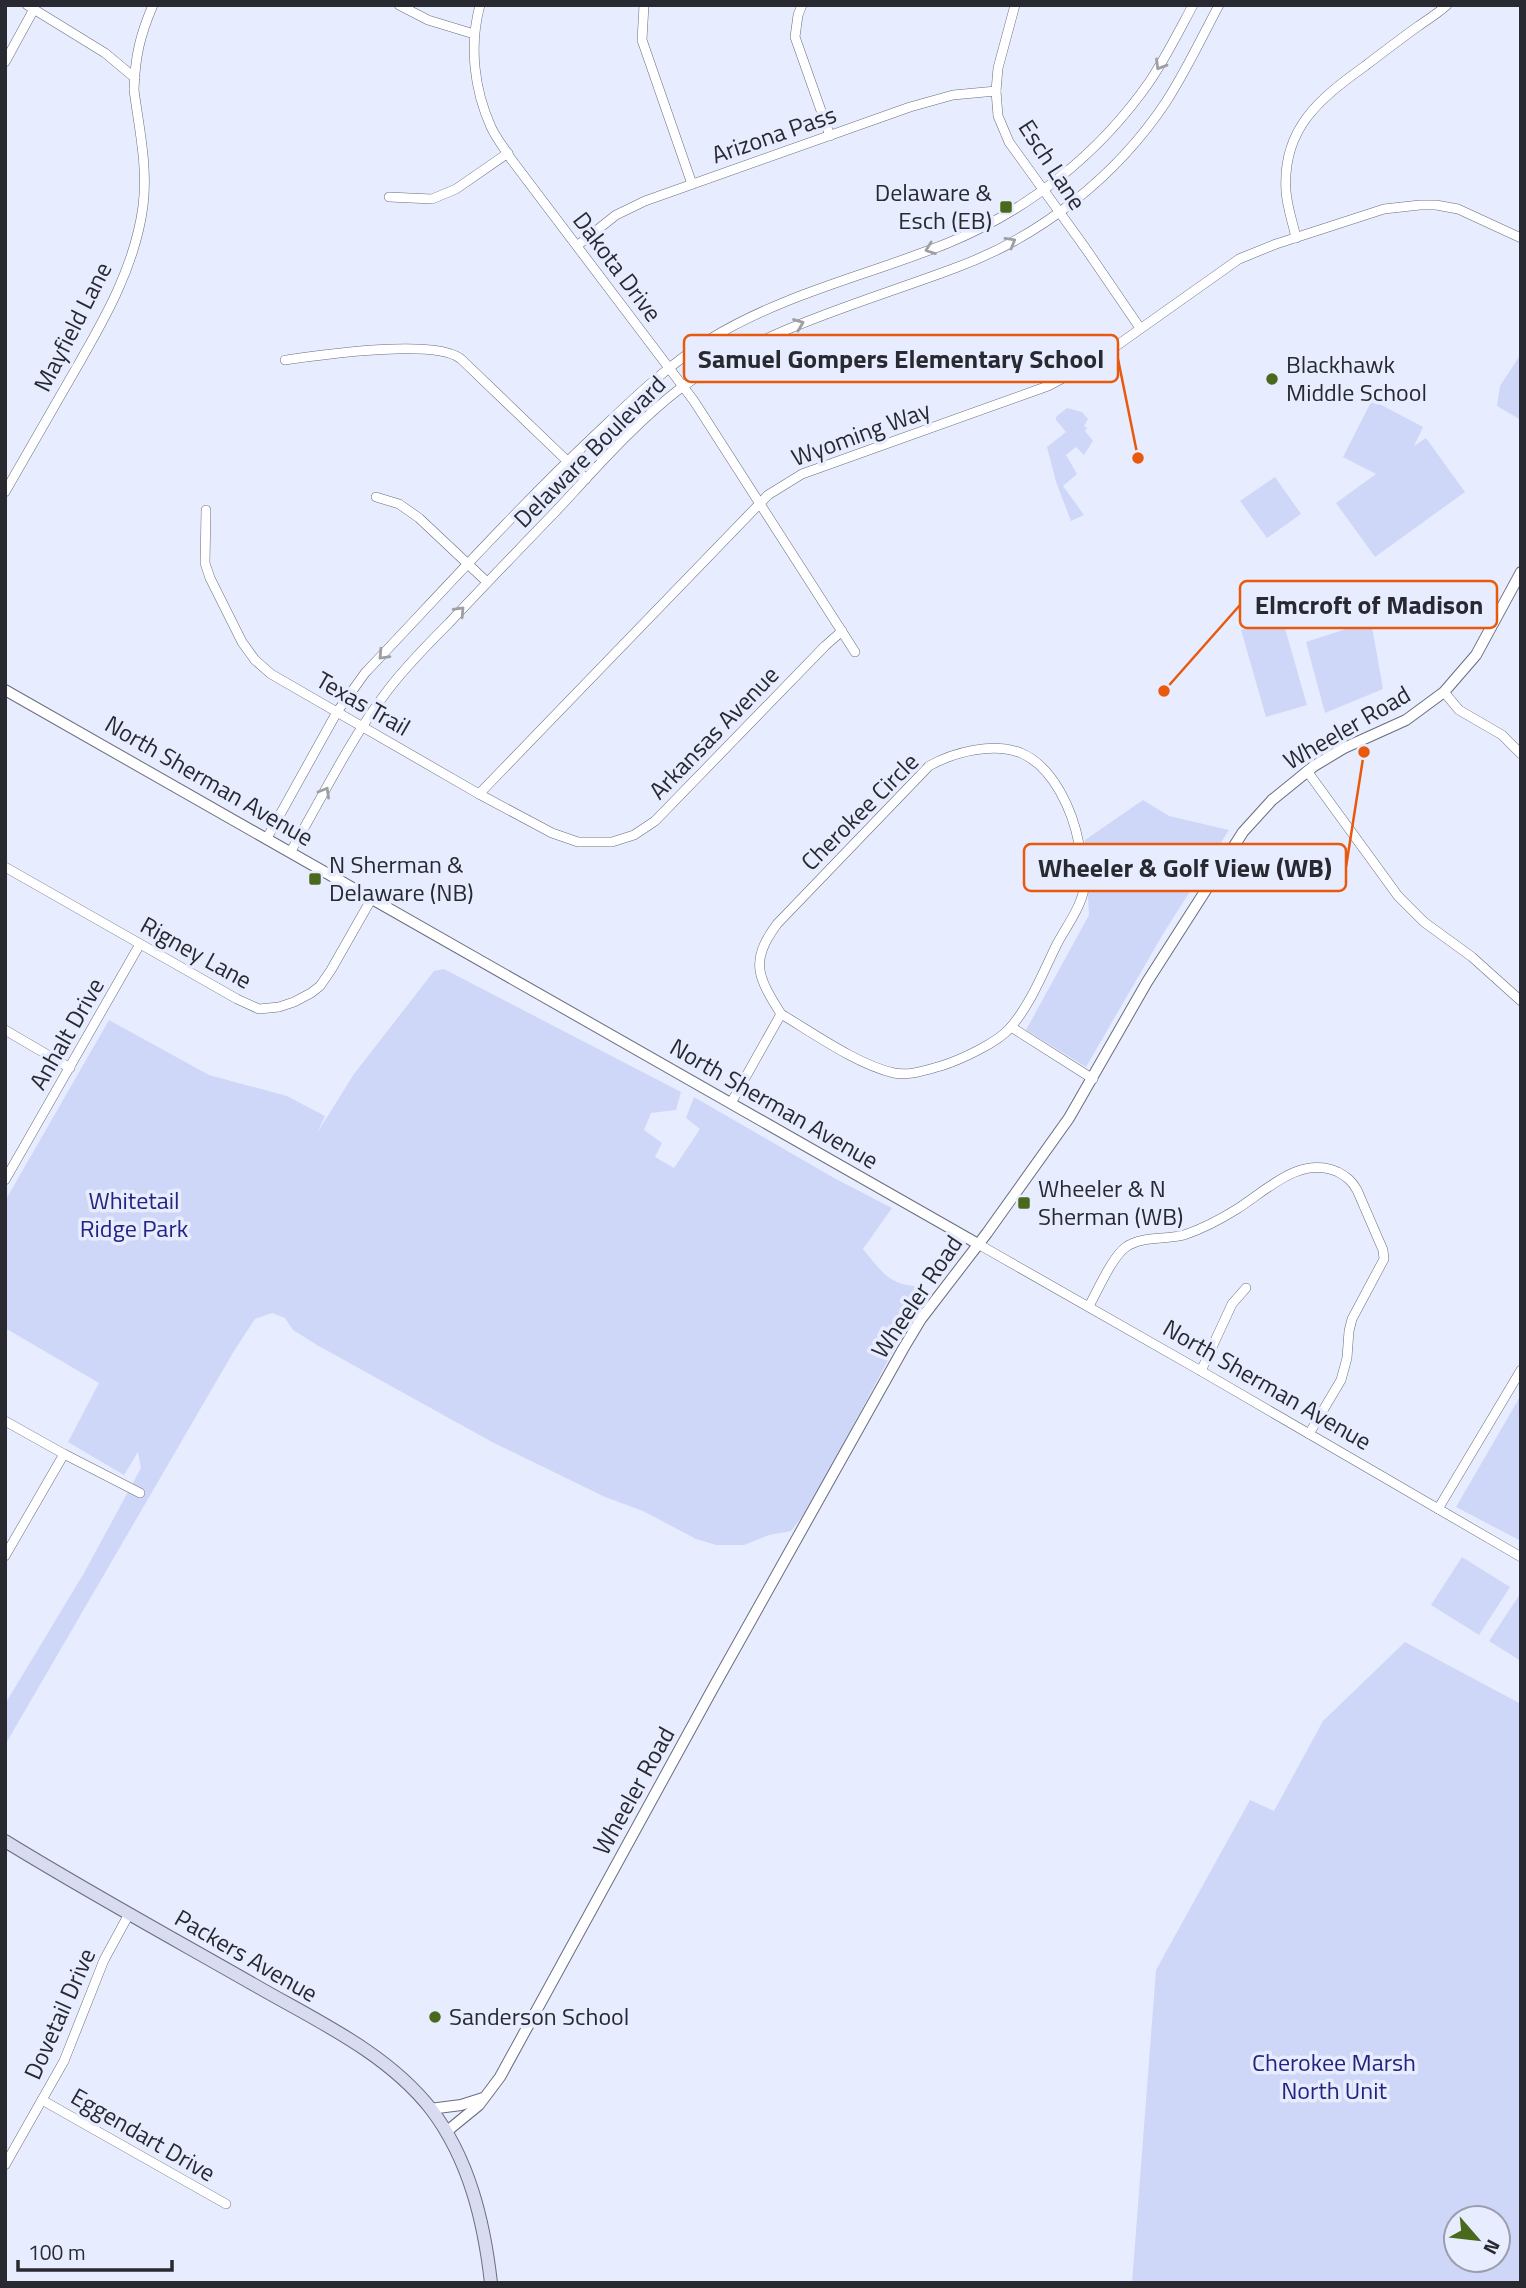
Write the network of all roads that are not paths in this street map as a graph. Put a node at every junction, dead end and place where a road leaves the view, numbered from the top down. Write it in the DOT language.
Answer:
graph roads {
  1 [pos="153,5"];
  2 [pos="399,5"];
  3 [pos="480,5"];
  4 [pos="644,5"];
  5 [pos="802,5"];
  6 [pos="1016,5"];
  7 [pos="1193,5"];
  8 [pos="1219,5"];
  9 [pos="1447,5"];
  10 [pos="31,7"];
  11 [pos="474,34"];
  12 [pos="5,62"];
  13 [pos="135,78"];
  14 [pos="996,91"];
  15 [pos="830,136"];
  16 [pos="508,153"];
  17 [pos="692,184"];
  18 [pos="1043,190"];
  19 [pos="389,197"];
  20 [pos="1060,212"];
  21 [pos="1520,234"];
  22 [pos="1296,238"];
  23 [pos="578,245"];
  24 [pos="1140,328"];
  25 [pos="285,360"];
  26 [pos="669,368"];
  27 [pos="683,387"];
  28 [pos="567,462"];
  29 [pos="586,479"];
  30 [pos="5,492"];
  31 [pos="376,497"];
  32 [pos="760,504"];
  33 [pos="206,510"];
  34 [pos="468,564"];
  35 [pos="1521,572"];
  36 [pos="487,582"];
  37 [pos="842,631"];
  38 [pos="855,652"];
  39 [pos="5,690"];
  40 [pos="1444,692"];
  41 [pos="337,712"];
  42 [pos="363,727"];
  43 [pos="1521,754"];
  44 [pos="1307,771"];
  45 [pos="479,794"];
  46 [pos="267,838"];
  47 [pos="602,842"];
  48 [pos="291,851"];
  49 [pos="5,867"];
  50 [pos="372,898"];
  51 [pos="141,944"];
  52 [pos="1521,1001"];
  53 [pos="781,1014"];
  54 [pos="1011,1027"];
  55 [pos="5,1030"];
  56 [pos="70,1068"];
  57 [pos="1093,1079"];
  58 [pos="731,1103"];
  59 [pos="5,1180"];
  60 [pos="978,1244"];
  61 [pos="1246,1288"];
  62 [pos="1089,1306"];
  63 [pos="1521,1370"];
  64 [pos="1201,1371"];
  65 [pos="5,1421"];
  66 [pos="1310,1434"];
  67 [pos="64,1454"];
  68 [pos="140,1493"];
  69 [pos="1438,1508"];
  70 [pos="5,1556"];
  71 [pos="1521,1557"];
  72 [pos="5,1841"];
  73 [pos="129,1914"];
  74 [pos="486,2097"];
  75 [pos="42,2100"];
  76 [pos="430,2109"];
  77 [pos="446,2132"];
  78 [pos="5,2165"];
  79 [pos="226,2204"];
  80 [pos="491,2283"];
  1 -- 13 [label="street, Mayfield Lane"];
  2 -- 11 [label="street"];
  3 -- 11 [label="street, Dakota Drive"];
  4 -- 17 [label="street"];
  5 -- 15 [label="street"];
  6 -- 14 [label="street, Esch Lane"];
  7 -- 18 [label="street, Delaware Boulevard, one-way"];
  8 -- 20 [label="street, Delaware Boulevard"];
  9 -- 22 [label="street"];
  10 -- 12 [label="street"];
  10 -- 13 [label="street"];
  11 -- 16 [label="street, Dakota Drive"];
  13 -- 30 [label="street, Mayfield Lane"];
  14 -- 15 [label="street, Arizona Pass"];
  14 -- 18 [label="street, Esch Lane"];
  15 -- 17 [label="street, Arizona Pass"];
  16 -- 19 [label="street"];
  16 -- 23 [label="street, Dakota Drive"];
  17 -- 23 [label="street, Arizona Pass"];
  18 -- 20 [label="street, Esch Lane"];
  18 -- 26 [label="street, Delaware Boulevard, one-way"];
  20 -- 24 [label="street, Esch Lane"];
  27 -- 20 [label="street, Delaware Boulevard, one-way"];
  21 -- 22 [label="street, Wyoming Way"];
  22 -- 24 [label="street, Wyoming Way"];
  23 -- 26 [label="street, Dakota Drive"];
  24 -- 32 [label="street, Wyoming Way"];
  25 -- 28 [label="street"];
  26 -- 27 [label="street, Dakota Drive"];
  26 -- 28 [label="street, Delaware Boulevard"];
  27 -- 29 [label="street, Delaware Boulevard"];
  27 -- 32 [label="street, Dakota Drive"];
  28 -- 29 [label="street"];
  28 -- 34 [label="street, Delaware Boulevard"];
  29 -- 36 [label="street, Delaware Boulevard"];
  31 -- 34 [label="street"];
  32 -- 37 [label="street, Dakota Drive"];
  32 -- 45 [label="street, Wyoming Way"];
  33 -- 41 [label="street, Texas Trail"];
  34 -- 36 [label="street"];
  34 -- 41 [label="street, Delaware Boulevard, one-way"];
  35 -- 40 [label="street, Wheeler Road"];
  42 -- 36 [label="street, Delaware Boulevard, one-way"];
  37 -- 38 [label="street, Dakota Drive"];
  37 -- 47 [label="street, Arkansas Avenue"];
  39 -- 46 [label="street, North Sherman Avenue"];
  40 -- 43 [label="street"];
  40 -- 44 [label="street, Wheeler Road"];
  41 -- 42 [label="street, Texas Trail"];
  41 -- 46 [label="street, Delaware Boulevard"];
  42 -- 45 [label="street, Texas Trail"];
  48 -- 42 [label="street, Delaware Boulevard, one-way"];
  44 -- 52 [label="street"];
  44 -- 57 [label="street, Wheeler Road"];
  45 -- 47 [label="street, Texas Trail"];
  46 -- 48 [label="street, North Sherman Avenue"];
  48 -- 50 [label="street, North Sherman Avenue"];
  49 -- 51 [label="street, Rigney Lane"];
  50 -- 51 [label="street, Rigney Lane"];
  50 -- 58 [label="street, North Sherman Avenue"];
  51 -- 56 [label="street, Anhalt Drive"];
  53 -- 54 [label="street, Cherokee Circle"];
  53 -- 54 [label="street, Cherokee Circle"];
  53 -- 58 [label="street"];
  54 -- 57 [label="street"];
  55 -- 56 [label="street"];
  56 -- 59 [label="street, Anhalt Drive"];
  57 -- 60 [label="street, Wheeler Road"];
  58 -- 60 [label="street, North Sherman Avenue"];
  60 -- 62 [label="street, North Sherman Avenue"];
  60 -- 74 [label="street, Wheeler Road"];
  61 -- 64 [label="street"];
  62 -- 64 [label="street, North Sherman Avenue"];
  62 -- 66 [label="street"];
  63 -- 69 [label="street"];
  64 -- 66 [label="street, North Sherman Avenue"];
  65 -- 67 [label="street"];
  66 -- 69 [label="street, North Sherman Avenue"];
  67 -- 68 [label="street"];
  67 -- 70 [label="street"];
  69 -- 71 [label="street, North Sherman Avenue"];
  72 -- 73 [label="main road, Packers Avenue"];
  73 -- 75 [label="street, Dovetail Drive"];
  73 -- 76 [label="main road, Packers Avenue"];
  74 -- 76 [label="street"];
  74 -- 77 [label="street, Wheeler Road"];
  75 -- 78 [label="street, Dovetail Drive"];
  75 -- 79 [label="street, Eggendart Drive"];
  76 -- 77 [label="main road, Packers Avenue"];
  77 -- 80 [label="main road, Packers Avenue"];
}
